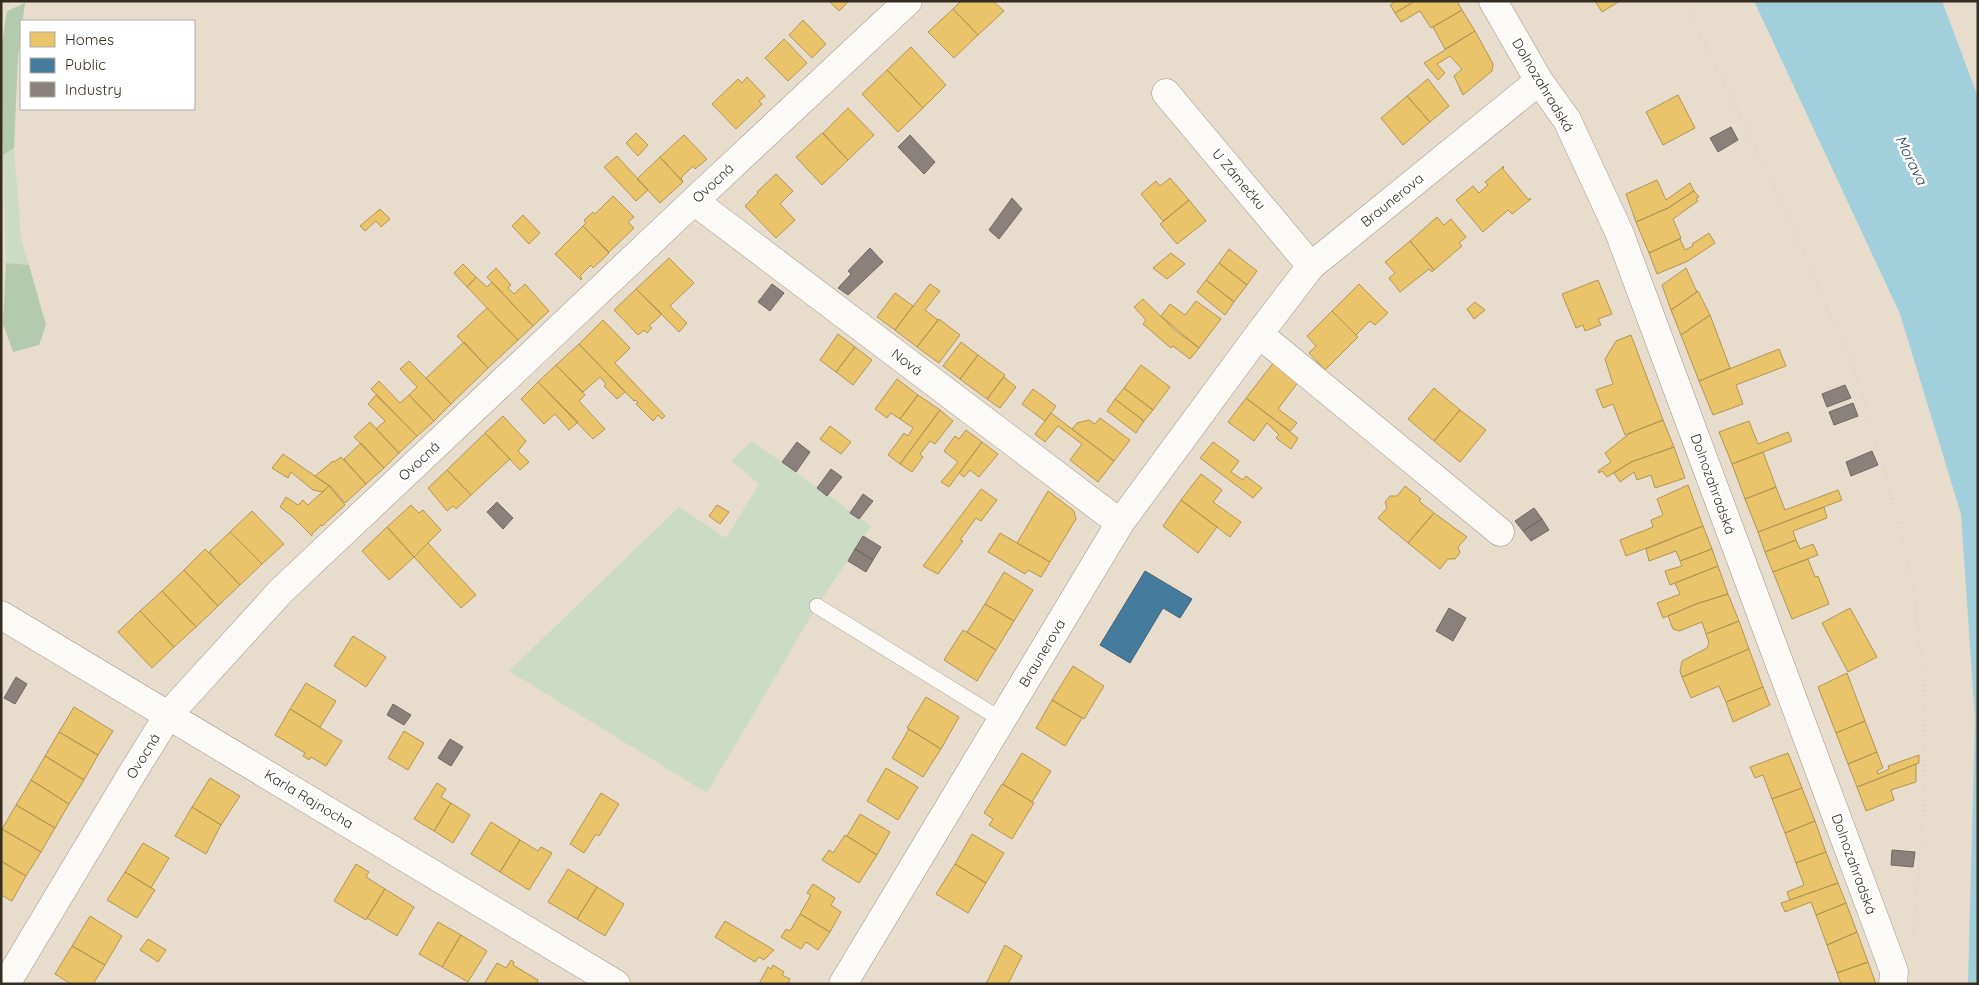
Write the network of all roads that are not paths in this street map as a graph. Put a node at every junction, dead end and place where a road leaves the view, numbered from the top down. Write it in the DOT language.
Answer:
graph roads {
  1 [pos="908,1"];
  2 [pos="1494,1"];
  3 [pos="1539,81"];
  4 [pos="1166,93"];
  5 [pos="694,201"];
  6 [pos="1311,266"];
  7 [pos="1258,334"];
  8 [pos="1120,523"];
  9 [pos="1500,532"];
  10 [pos="817,606"];
  11 [pos="1,615"];
  12 [pos="169,714"];
  13 [pos="1002,720"];
  14 [pos="6,984"];
  15 [pos="616,984"];
  16 [pos="843,984"];
  17 [pos="1893,984"];
  1 -- 5 [label="street, Ovocná"];
  2 -- 3 [label="street, Dolnozahradská"];
  3 -- 6 [label="street, Braunerova"];
  3 -- 17 [label="street, Dolnozahradská"];
  4 -- 6 [label="street, U Zámečku"];
  5 -- 8 [label="street, Nová"];
  5 -- 12 [label="street, Ovocná"];
  6 -- 7 [label="street, Braunerova"];
  7 -- 8 [label="street, Braunerova"];
  7 -- 9 [label="street"];
  8 -- 13 [label="street, Braunerova"];
  10 -- 13 [label="lane"];
  11 -- 12 [label="street, Karla Rajnocha"];
  12 -- 14 [label="street, Ovocná"];
  12 -- 15 [label="street, Karla Rajnocha"];
  13 -- 16 [label="street, Braunerova"];
}
